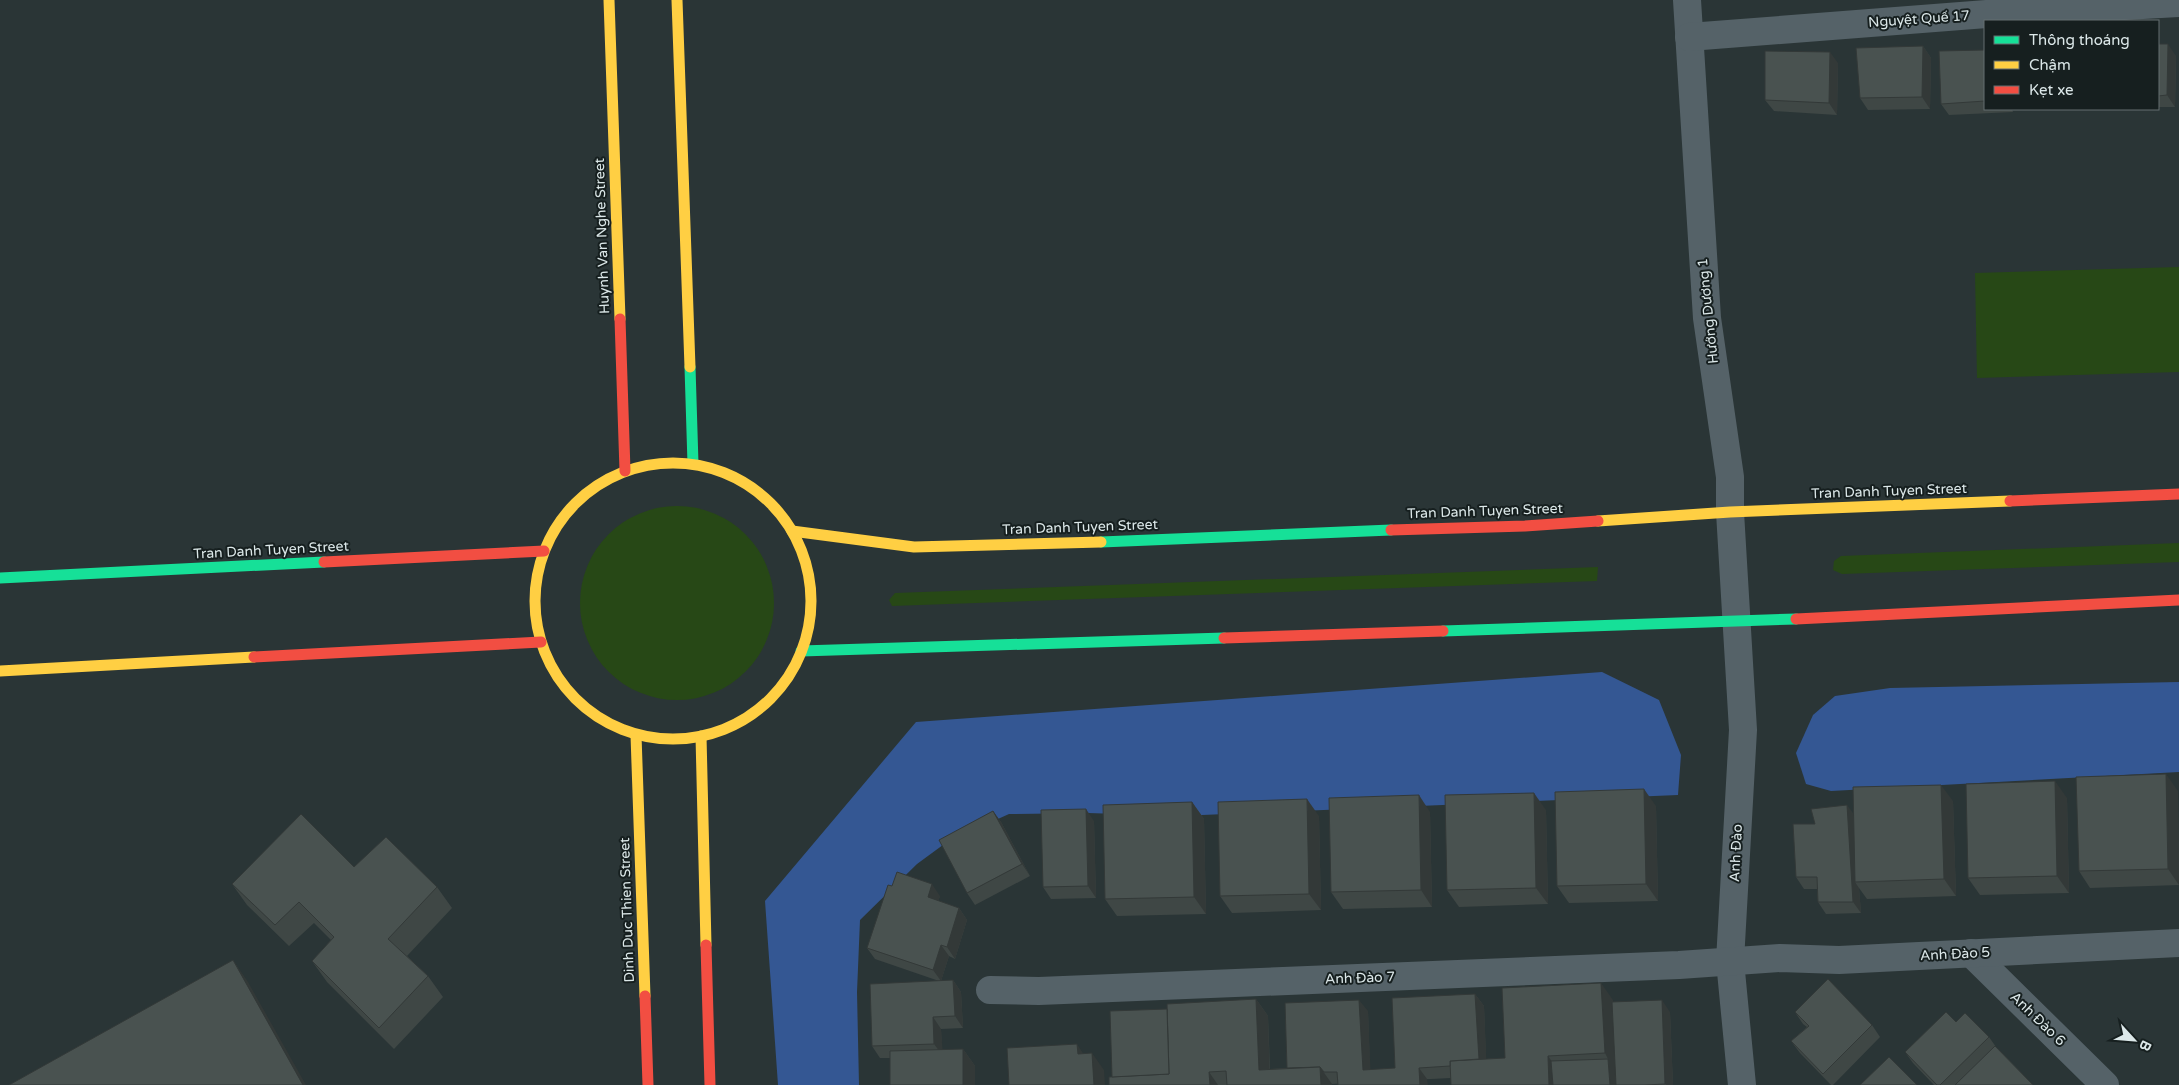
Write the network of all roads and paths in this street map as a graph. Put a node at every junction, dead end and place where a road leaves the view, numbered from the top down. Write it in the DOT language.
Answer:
graph roads {
  1 [pos="609,0"];
  2 [pos="677,0"];
  3 [pos="1687,0"];
  4 [pos="2179,3"];
  5 [pos="1998,7"];
  6 [pos="1689,36"];
  7 [pos="693,464"];
  8 [pos="625,471"];
  9 [pos="2179,494"];
  10 [pos="1730,512"];
  11 [pos="792,531"];
  12 [pos="544,551"];
  13 [pos="0,578"];
  14 [pos="2179,600"];
  15 [pos="1736,621"];
  16 [pos="541,642"];
  17 [pos="801,651"];
  18 [pos="0,672"];
  19 [pos="636,734"];
  20 [pos="701,736"];
  21 [pos="2179,943"];
  22 [pos="1971,953"];
  23 [pos="1730,961"];
  24 [pos="990,990"];
  25 [pos="648,1085"];
  26 [pos="710,1085"];
  27 [pos="1742,1085"];
  28 [pos="2105,1085"];
  1 -- 8 [label="main road, Huynh Van Nghe Street"];
  2 -- 7 [label="main road"];
  3 -- 6 [label="street, Hướng Dương 1"];
  4 -- 5 [label="street, Nguyệt Quế 17"];
  5 -- 6 [label="street, Nguyệt Quế 17"];
  6 -- 10 [label="street, Hướng Dương 1"];
  7 -- 8 [label="main road"];
  7 -- 11 [label="main road"];
  8 -- 12 [label="main road"];
  9 -- 10 [label="main road, Tran Danh Tuyen Street"];
  10 -- 11 [label="main road, Tran Danh Tuyen Street"];
  10 -- 15 [label="street, Hướng Dương 1"];
  11 -- 17 [label="main road"];
  12 -- 13 [label="main road, Tran Danh Tuyen Street"];
  12 -- 16 [label="main road"];
  14 -- 15 [label="main road"];
  15 -- 17 [label="main road"];
  15 -- 23 [label="street, Anh Đào"];
  16 -- 18 [label="main road"];
  16 -- 19 [label="main road"];
  17 -- 20 [label="main road"];
  19 -- 20 [label="main road"];
  19 -- 25 [label="main road, Dinh Duc Thien Street"];
  20 -- 26 [label="main road"];
  21 -- 22 [label="street, Anh Đào 5"];
  22 -- 23 [label="street, Anh Đào 5"];
  22 -- 28 [label="street, Anh Đào 6"];
  23 -- 24 [label="street, Anh Đào 7"];
  23 -- 27 [label="street, Anh Đào"];
}
